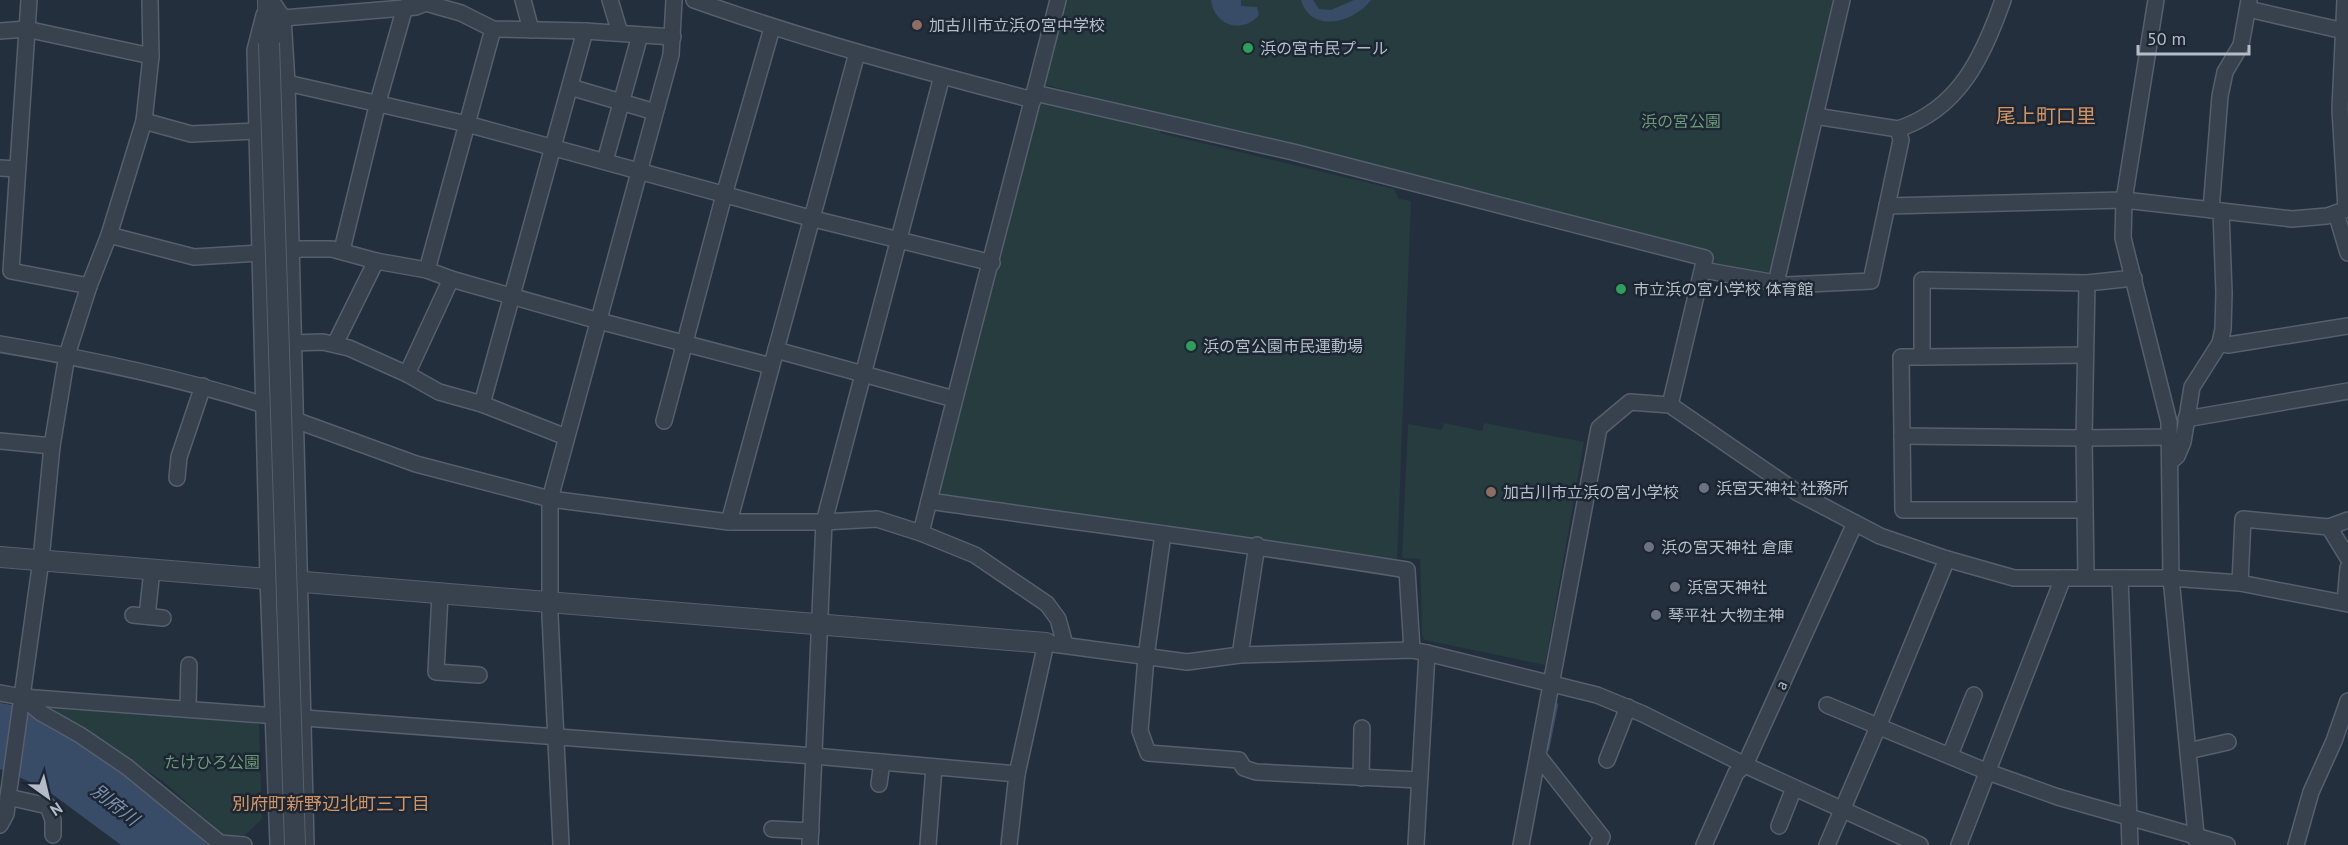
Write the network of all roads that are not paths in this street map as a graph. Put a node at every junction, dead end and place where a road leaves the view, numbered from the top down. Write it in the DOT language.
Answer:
graph roads {
  1 [pos="29,0"];
  2 [pos="150,0"];
  3 [pos="269,0"];
  4 [pos="523,0"];
  5 [pos="610,0"];
  6 [pos="674,0"];
  7 [pos="694,0"];
  8 [pos="1058,0"];
  9 [pos="1842,0"];
  10 [pos="2003,0"];
  11 [pos="2156,0"];
  12 [pos="2345,0"];
  13 [pos="426,1"];
  14 [pos="2249,4"];
  15 [pos="405,7"];
  16 [pos="284,18"];
  17 [pos="772,28"];
  18 [pos="26,29"];
  19 [pos="493,29"];
  20 [pos="531,30"];
  21 [pos="0,31"];
  22 [pos="585,31"];
  23 [pos="2344,31"];
  24 [pos="620,33"];
  25 [pos="640,35"];
  26 [pos="673,36"];
  27 [pos="857,53"];
  28 [pos="151,56"];
  29 [pos="942,76"];
  30 [pos="286,83"];
  31 [pos="570,87"];
  32 [pos="1034,96"];
  33 [pos="378,102"];
  34 [pos="621,102"];
  35 [pos="655,112"];
  36 [pos="1815,116"];
  37 [pos="2344,119"];
  38 [pos="144,121"];
  39 [pos="466,124"];
  40 [pos="1898,129"];
  41 [pos="258,131"];
  42 [pos="553,147"];
  43 [pos="604,161"];
  44 [pos="0,168"];
  45 [pos="17,169"];
  46 [pos="639,171"];
  47 [pos="724,195"];
  48 [pos="2124,200"];
  49 [pos="1887,206"];
  50 [pos="2216,210"];
  51 [pos="2343,210"];
  52 [pos="810,218"];
  53 [pos="109,235"];
  54 [pos="899,240"];
  55 [pos="342,250"];
  56 [pos="289,252"];
  57 [pos="260,253"];
  58 [pos="2348,253"];
  59 [pos="376,261"];
  60 [pos="992,263"];
  61 [pos="427,270"];
  62 [pos="1703,270"];
  63 [pos="2134,278"];
  64 [pos="451,279"];
  65 [pos="1776,283"];
  66 [pos="2087,283"];
  67 [pos="89,286"];
  68 [pos="513,297"];
  69 [pos="599,321"];
  70 [pos="2348,326"];
  71 [pos="292,343"];
  72 [pos="686,343"];
  73 [pos="2220,343"];
  74 [pos="0,344"];
  75 [pos="335,344"];
  76 [pos="776,350"];
  77 [pos="67,355"];
  78 [pos="2085,355"];
  79 [pos="1922,357"];
  80 [pos="771,366"];
  81 [pos="862,373"];
  82 [pos="407,374"];
  83 [pos="203,386"];
  84 [pos="2348,391"];
  85 [pos="954,399"];
  86 [pos="483,404"];
  87 [pos="264,405"];
  88 [pos="1670,405"];
  89 [pos="2186,419"];
  90 [pos="295,420"];
  91 [pos="664,422"];
  92 [pos="1902,436"];
  93 [pos="567,437"];
  94 [pos="2170,437"];
  95 [pos="2084,438"];
  96 [pos="0,441"];
  97 [pos="52,446"];
  98 [pos="2170,462"];
  99 [pos="177,478"];
  100 [pos="550,499"];
  101 [pos="929,501"];
  102 [pos="2085,510"];
  103 [pos="2348,520"];
  104 [pos="729,522"];
  105 [pos="824,522"];
  106 [pos="1855,522"];
  107 [pos="2329,527"];
  108 [pos="921,533"];
  109 [pos="1163,534"];
  110 [pos="1257,545"];
  111 [pos="0,557"];
  112 [pos="2348,558"];
  113 [pos="1947,559"];
  114 [pos="41,560"];
  115 [pos="2348,568"];
  116 [pos="152,570"];
  117 [pos="2086,577"];
  118 [pos="268,578"];
  119 [pos="2062,578"];
  120 [pos="2120,578"];
  121 [pos="2171,578"];
  122 [pos="301,582"];
  123 [pos="2240,583"];
  124 [pos="440,594"];
  125 [pos="549,603"];
  126 [pos="2346,603"];
  127 [pos="163,618"];
  128 [pos="819,625"];
  129 [pos="1046,643"];
  130 [pos="1065,645"];
  131 [pos="1420,652"];
  132 [pos="1240,655"];
  133 [pos="1146,657"];
  134 [pos="189,665"];
  135 [pos="479,675"];
  136 [pos="1551,683"];
  137 [pos="0,693"];
  138 [pos="1974,695"];
  139 [pos="22,697"];
  140 [pos="2348,701"];
  141 [pos="1827,705"];
  142 [pos="1628,707"];
  143 [pos="188,708"];
  144 [pos="275,715"];
  145 [pos="303,717"];
  146 [pos="1878,727"];
  147 [pos="1362,728"];
  148 [pos="555,737"];
  149 [pos="2228,742"];
  150 [pos="2188,751"];
  151 [pos="814,756"];
  152 [pos="1950,756"];
  153 [pos="1539,757"];
  154 [pos="1607,760"];
  155 [pos="882,762"];
  156 [pos="1745,765"];
  157 [pos="934,767"];
  158 [pos="1988,772"];
  159 [pos="1017,774"];
  160 [pos="1361,778"];
  161 [pos="5,780"];
  162 [pos="1419,780"];
  163 [pos="879,784"];
  164 [pos="1794,788"];
  165 [pos="8,798"];
  166 [pos="1842,810"];
  167 [pos="2129,817"];
  168 [pos="0,825"];
  169 [pos="1779,826"];
  170 [pos="772,829"];
  171 [pos="53,835"];
  172 [pos="811,838"];
  173 [pos="2197,841"];
  174 [pos="244,845"];
  175 [pos="278,845"];
  176 [pos="295,845"];
  177 [pos="306,845"];
  178 [pos="561,845"];
  179 [pos="928,845"];
  180 [pos="1009,845"];
  181 [pos="1416,845"];
  182 [pos="1521,845"];
  183 [pos="1598,845"];
  184 [pos="1704,845"];
  185 [pos="1827,845"];
  186 [pos="1920,845"];
  187 [pos="1959,845"];
  188 [pos="2130,845"];
  189 [pos="2227,845"];
  190 [pos="2295,845"];
  1 -- 18 [label="street"];
  2 -- 28 [label="street"];
  3 -- 16 [label="street"];
  3 -- 41 [label="street"];
  3 -- 176 [label="street, bridge"];
  4 -- 20 [label="street"];
  5 -- 24 [label="street"];
  6 -- 26 [label="street"];
  7 -- 17 [label="street"];
  8 -- 32 [label="street"];
  9 -- 36 [label="street"];
  10 -- 40 [label="street"];
  11 -- 48 [label="street"];
  12 -- 23 [label="street"];
  13 -- 15 [label="street"];
  13 -- 19 [label="street"];
  14 -- 23 [label="street"];
  14 -- 50 [label="street"];
  15 -- 16 [label="street"];
  15 -- 33 [label="street"];
  16 -- 30 [label="street"];
  17 -- 27 [label="street"];
  17 -- 47 [label="street"];
  18 -- 21 [label="street"];
  18 -- 28 [label="street"];
  18 -- 45 [label="street"];
  19 -- 20 [label="street"];
  19 -- 39 [label="street"];
  20 -- 22 [label="street"];
  22 -- 24 [label="street"];
  22 -- 31 [label="street"];
  23 -- 37 [label="street"];
  24 -- 25 [label="street"];
  25 -- 26 [label="street"];
  25 -- 34 [label="street"];
  26 -- 35 [label="street"];
  27 -- 29 [label="street"];
  27 -- 52 [label="street"];
  28 -- 38 [label="street"];
  29 -- 32 [label="street"];
  29 -- 54 [label="street"];
  30 -- 33 [label="street"];
  30 -- 56 [label="street"];
  31 -- 34 [label="street"];
  31 -- 42 [label="street"];
  32 -- 60 [label="street"];
  32 -- 62 [label="street"];
  33 -- 39 [label="street"];
  33 -- 55 [label="street"];
  34 -- 35 [label="street"];
  34 -- 43 [label="street"];
  35 -- 46 [label="street"];
  36 -- 40 [label="street"];
  36 -- 65 [label="street"];
  37 -- 51 [label="street"];
  38 -- 41 [label="street"];
  38 -- 53 [label="street"];
  39 -- 42 [label="street"];
  39 -- 61 [label="street"];
  40 -- 49 [label="street"];
  41 -- 57 [label="street"];
  42 -- 43 [label="street"];
  42 -- 68 [label="street"];
  43 -- 46 [label="street"];
  44 -- 45 [label="street"];
  45 -- 67 [label="street"];
  46 -- 47 [label="street"];
  46 -- 69 [label="street"];
  47 -- 52 [label="street"];
  47 -- 72 [label="street"];
  48 -- 49 [label="street"];
  48 -- 50 [label="street"];
  48 -- 63 [label="street"];
  49 -- 65 [label="street"];
  50 -- 51 [label="street"];
  50 -- 73 [label="street"];
  51 -- 58 [label="street"];
  52 -- 54 [label="street"];
  52 -- 76 [label="street"];
  53 -- 57 [label="street"];
  53 -- 67 [label="street"];
  54 -- 60 [label="street"];
  54 -- 81 [label="street"];
  55 -- 56 [label="street"];
  55 -- 59 [label="street"];
  56 -- 71 [label="street"];
  57 -- 87 [label="street"];
  59 -- 61 [label="street"];
  59 -- 75 [label="street"];
  60 -- 85 [label="street"];
  61 -- 64 [label="street"];
  62 -- 65 [label="street"];
  62 -- 88 [label="street"];
  63 -- 66 [label="street"];
  63 -- 94 [label="street"];
  64 -- 68 [label="street"];
  64 -- 82 [label="street"];
  66 -- 78 [label="street"];
  66 -- 79 [label="street"];
  67 -- 77 [label="street"];
  68 -- 69 [label="street"];
  68 -- 86 [label="street"];
  69 -- 72 [label="street"];
  69 -- 93 [label="street"];
  70 -- 73 [label="street"];
  71 -- 75 [label="street"];
  71 -- 90 [label="street"];
  72 -- 80 [label="street"];
  72 -- 91 [label="street"];
  73 -- 89 [label="street"];
  74 -- 77 [label="street"];
  75 -- 82 [label="street"];
  76 -- 80 [label="street"];
  76 -- 81 [label="street"];
  77 -- 83 [label="street"];
  77 -- 97 [label="street"];
  78 -- 79 [label="street"];
  78 -- 95 [label="street"];
  79 -- 92 [label="street"];
  80 -- 104 [label="street"];
  81 -- 85 [label="street"];
  81 -- 105 [label="street"];
  82 -- 86 [label="street"];
  83 -- 87 [label="street"];
  83 -- 99 [label="street"];
  84 -- 89 [label="street"];
  85 -- 101 [label="street"];
  86 -- 93 [label="street"];
  87 -- 118 [label="street"];
  88 -- 106 [label="street"];
  88 -- 136 [label="street"];
  89 -- 98 [label="street"];
  90 -- 100 [label="street"];
  90 -- 122 [label="street"];
  92 -- 95 [label="street"];
  92 -- 102 [label="street"];
  93 -- 100 [label="street"];
  94 -- 95 [label="street"];
  94 -- 98 [label="street"];
  95 -- 102 [label="street"];
  96 -- 97 [label="street"];
  97 -- 114 [label="street"];
  98 -- 121 [label="street"];
  100 -- 104 [label="street"];
  100 -- 125 [label="street"];
  101 -- 108 [label="street"];
  101 -- 109 [label="street"];
  102 -- 117 [label="street"];
  103 -- 107 [label="street"];
  104 -- 105 [label="street"];
  105 -- 108 [label="street"];
  105 -- 128 [label="street"];
  106 -- 113 [label="street"];
  106 -- 156 [label="street, a"];
  107 -- 112 [label="street"];
  107 -- 123 [label="street"];
  108 -- 130 [label="street"];
  109 -- 110 [label="street"];
  109 -- 133 [label="street"];
  110 -- 131 [label="street"];
  110 -- 132 [label="street"];
  111 -- 114 [label="street"];
  113 -- 119 [label="street"];
  113 -- 146 [label="street"];
  114 -- 116 [label="street"];
  114 -- 139 [label="street"];
  115 -- 126 [label="street"];
  116 -- 118 [label="street"];
  116 -- 127 [label="street"];
  117 -- 119 [label="street"];
  117 -- 120 [label="street"];
  118 -- 122 [label="street"];
  118 -- 144 [label="street"];
  119 -- 158 [label="street"];
  120 -- 121 [label="street"];
  120 -- 167 [label="street"];
  121 -- 123 [label="street"];
  121 -- 150 [label="street"];
  122 -- 124 [label="street"];
  122 -- 145 [label="street"];
  123 -- 126 [label="street"];
  124 -- 125 [label="street"];
  124 -- 135 [label="street"];
  125 -- 128 [label="street"];
  125 -- 148 [label="street"];
  128 -- 129 [label="street"];
  128 -- 151 [label="street"];
  129 -- 130 [label="street"];
  129 -- 159 [label="street"];
  130 -- 133 [label="street"];
  131 -- 132 [label="street"];
  131 -- 136 [label="street"];
  131 -- 162 [label="street"];
  132 -- 133 [label="street"];
  133 -- 160 [label="street"];
  134 -- 143 [label="street"];
  136 -- 142 [label="street"];
  136 -- 153 [label="street"];
  137 -- 139 [label="street"];
  138 -- 152 [label="street"];
  139 -- 143 [label="street"];
  139 -- 161 [label="street"];
  139 -- 174 [label="street"];
  140 -- 190 [label="street"];
  141 -- 146 [label="street"];
  142 -- 154 [label="street"];
  142 -- 156 [label="street"];
  143 -- 144 [label="street"];
  144 -- 145 [label="street"];
  144 -- 175 [label="street"];
  145 -- 148 [label="street"];
  145 -- 177 [label="street"];
  146 -- 152 [label="street"];
  146 -- 166 [label="street"];
  147 -- 160 [label="street"];
  148 -- 151 [label="street"];
  148 -- 178 [label="street"];
  149 -- 150 [label="street"];
  150 -- 173 [label="street"];
  151 -- 155 [label="street"];
  151 -- 172 [label="street"];
  152 -- 158 [label="street"];
  153 -- 182 [label="street"];
  153 -- 183 [label="street"];
  155 -- 157 [label="street"];
  155 -- 163 [label="street"];
  156 -- 164 [label="street"];
  156 -- 184 [label="street, a"];
  157 -- 159 [label="street"];
  157 -- 179 [label="street"];
  158 -- 167 [label="street"];
  158 -- 187 [label="street"];
  159 -- 180 [label="street"];
  160 -- 162 [label="street"];
  161 -- 165 [label="street"];
  162 -- 181 [label="street"];
  164 -- 166 [label="street"];
  164 -- 169 [label="street"];
  165 -- 168 [label="street"];
  165 -- 171 [label="street"];
  166 -- 185 [label="street"];
  166 -- 186 [label="street"];
  167 -- 173 [label="street"];
  167 -- 188 [label="street"];
  170 -- 172 [label="street"];
  173 -- 189 [label="street"];
}
